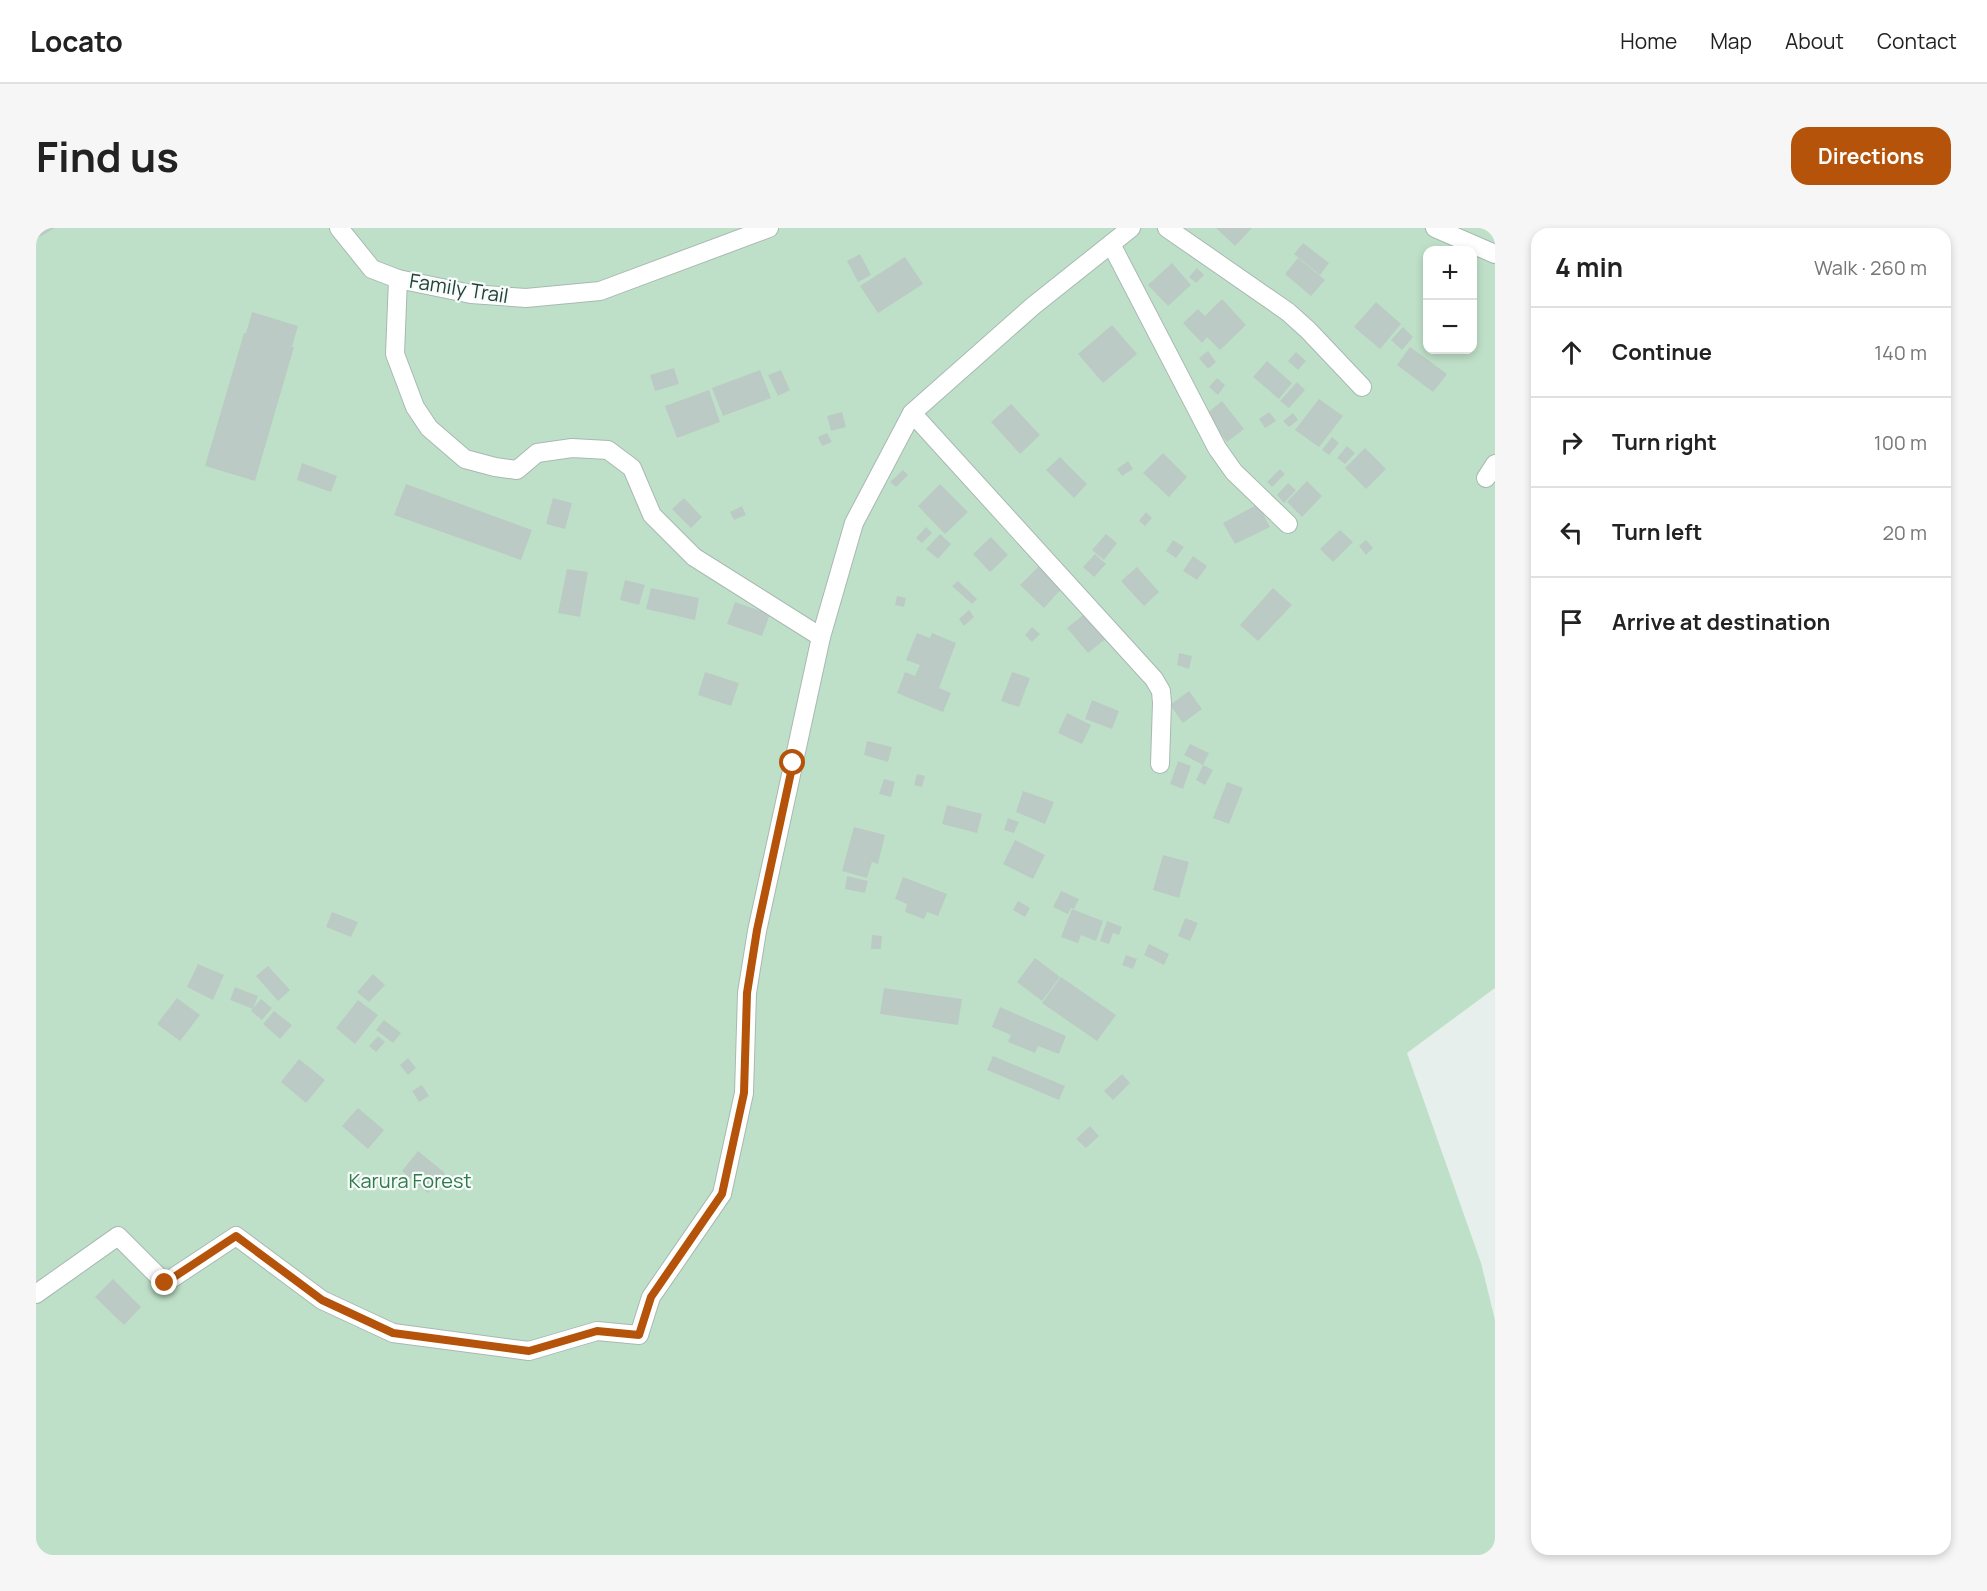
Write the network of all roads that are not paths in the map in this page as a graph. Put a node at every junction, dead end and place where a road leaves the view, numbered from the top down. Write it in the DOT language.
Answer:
graph roads {
  1 [pos="339,228"];
  2 [pos="769,228"];
  3 [pos="1131,228"];
  4 [pos="1167,228"];
  5 [pos="1435,228"];
  6 [pos="1112,244"];
  7 [pos="1495,254"];
  8 [pos="398,279"];
  9 [pos="1362,387"];
  10 [pos="912,413"];
  11 [pos="1288,524"];
  12 [pos="820,638"];
  13 [pos="1160,764"];
  14 [pos="36,1294"];
  1 -- 8 [label="street, Family Trail"];
  2 -- 8 [label="street, Family Trail"];
  3 -- 6 [label="street"];
  4 -- 9 [label="street"];
  5 -- 7 [label="street"];
  6 -- 10 [label="street"];
  6 -- 11 [label="street"];
  8 -- 12 [label="street"];
  10 -- 12 [label="street"];
  10 -- 13 [label="street"];
  12 -- 14 [label="street"];
}
